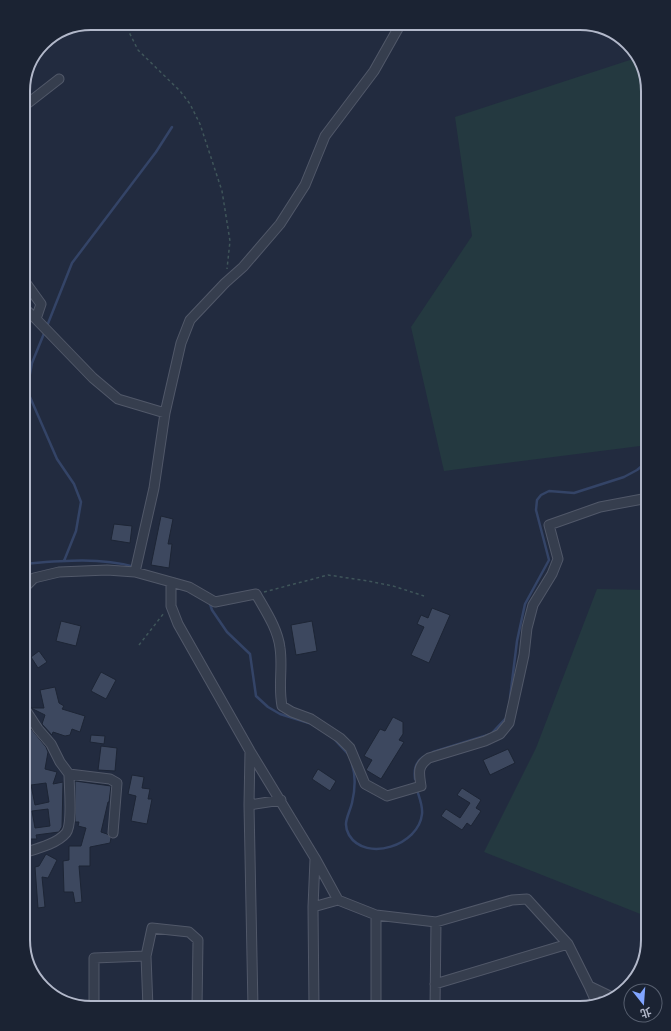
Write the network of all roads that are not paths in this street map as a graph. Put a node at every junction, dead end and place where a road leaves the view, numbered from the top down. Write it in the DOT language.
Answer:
graph roads {
  1 [pos="397,30"];
  2 [pos="59,79"];
  3 [pos="30,102"];
  4 [pos="30,289"];
  5 [pos="30,313"];
  6 [pos="36,319"];
  7 [pos="165,413"];
  8 [pos="641,499"];
  9 [pos="135,572"];
  10 [pos="30,582"];
  11 [pos="171,582"];
  12 [pos="30,717"];
  13 [pos="250,751"];
  14 [pos="69,774"];
  15 [pos="281,800"];
  16 [pos="249,805"];
  17 [pos="114,833"];
  18 [pos="30,850"];
  19 [pos="315,858"];
  20 [pos="338,900"];
  21 [pos="313,906"];
  22 [pos="376,915"];
  23 [pos="436,922"];
  24 [pos="568,944"];
  25 [pos="146,956"];
  26 [pos="435,984"];
  27 [pos="589,986"];
  28 [pos="607,994"];
  29 [pos="595,999"];
  30 [pos="94,1001"];
  31 [pos="148,1001"];
  32 [pos="197,1001"];
  33 [pos="253,1001"];
  34 [pos="314,1001"];
  35 [pos="376,1001"];
  36 [pos="435,1001"];
  1 -- 7 [label="street"];
  2 -- 3 [label="street"];
  4 -- 6 [label="street"];
  5 -- 6 [label="street"];
  6 -- 7 [label="street"];
  7 -- 9 [label="street"];
  8 -- 11 [label="street"];
  9 -- 10 [label="street"];
  9 -- 11 [label="street"];
  11 -- 13 [label="street"];
  12 -- 14 [label="street"];
  13 -- 15 [label="street"];
  13 -- 16 [label="street"];
  14 -- 17 [label="street"];
  14 -- 18 [label="street"];
  15 -- 16 [label="street"];
  15 -- 19 [label="street"];
  16 -- 33 [label="street"];
  19 -- 20 [label="street"];
  19 -- 21 [label="street"];
  20 -- 21 [label="street"];
  20 -- 22 [label="street"];
  21 -- 34 [label="street"];
  22 -- 23 [label="street"];
  22 -- 35 [label="street"];
  23 -- 24 [label="street"];
  23 -- 26 [label="street"];
  24 -- 26 [label="street"];
  24 -- 27 [label="street"];
  25 -- 30 [label="street"];
  25 -- 31 [label="street"];
  25 -- 32 [label="street"];
  26 -- 36 [label="street"];
  27 -- 28 [label="street"];
  27 -- 29 [label="street"];
}
